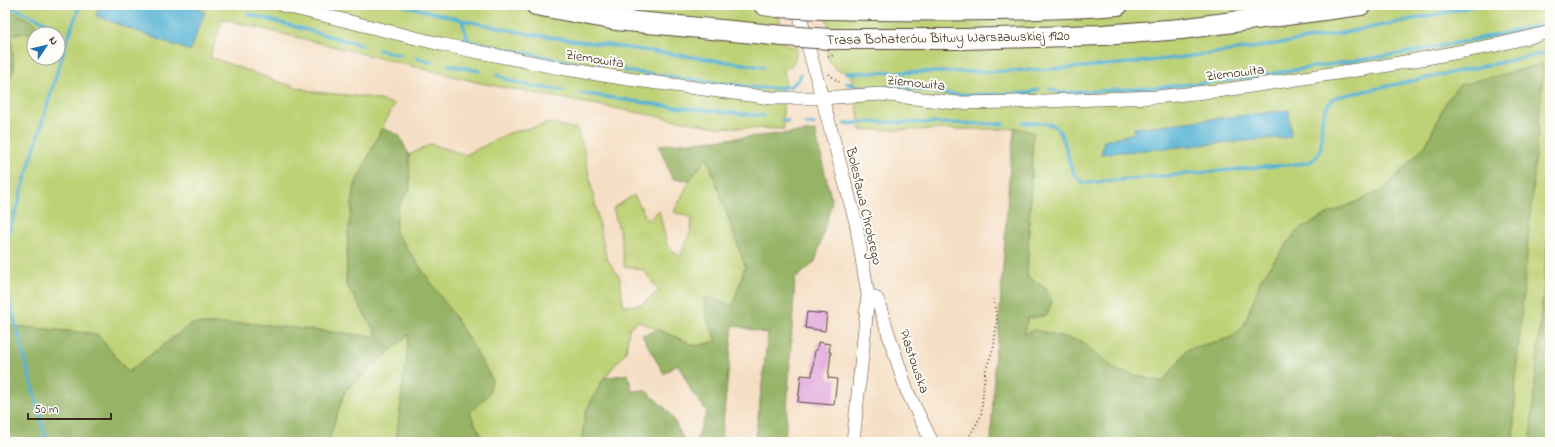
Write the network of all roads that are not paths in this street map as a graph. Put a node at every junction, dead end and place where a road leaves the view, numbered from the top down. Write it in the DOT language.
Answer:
graph roads {
  1 [pos="282,5"];
  2 [pos="536,5"];
  3 [pos="796,5"];
  4 [pos="1118,5"];
  5 [pos="1361,5"];
  6 [pos="770,6"];
  7 [pos="1550,32"];
  8 [pos="822,98"];
  9 [pos="868,295"];
  10 [pos="852,442"];
  11 [pos="932,442"];
  1 -- 8 [label="street, Ziemowita"];
  2 -- 5 [label="highway, Trasa Bohaterów Bitwy Warszawskiej 1920, bridge"];
  3 -- 8 [label="street, Bolesława Chrobrego"];
  4 -- 6 [label="highway, Trasa Bohaterów Bitwy Warszawskiej 1920, bridge"];
  7 -- 8 [label="street, Ziemowita"];
  8 -- 9 [label="street, Bolesława Chrobrego"];
  9 -- 10 [label="street, Bolesława Chrobrego"];
  9 -- 11 [label="street, Piastowska"];
}
